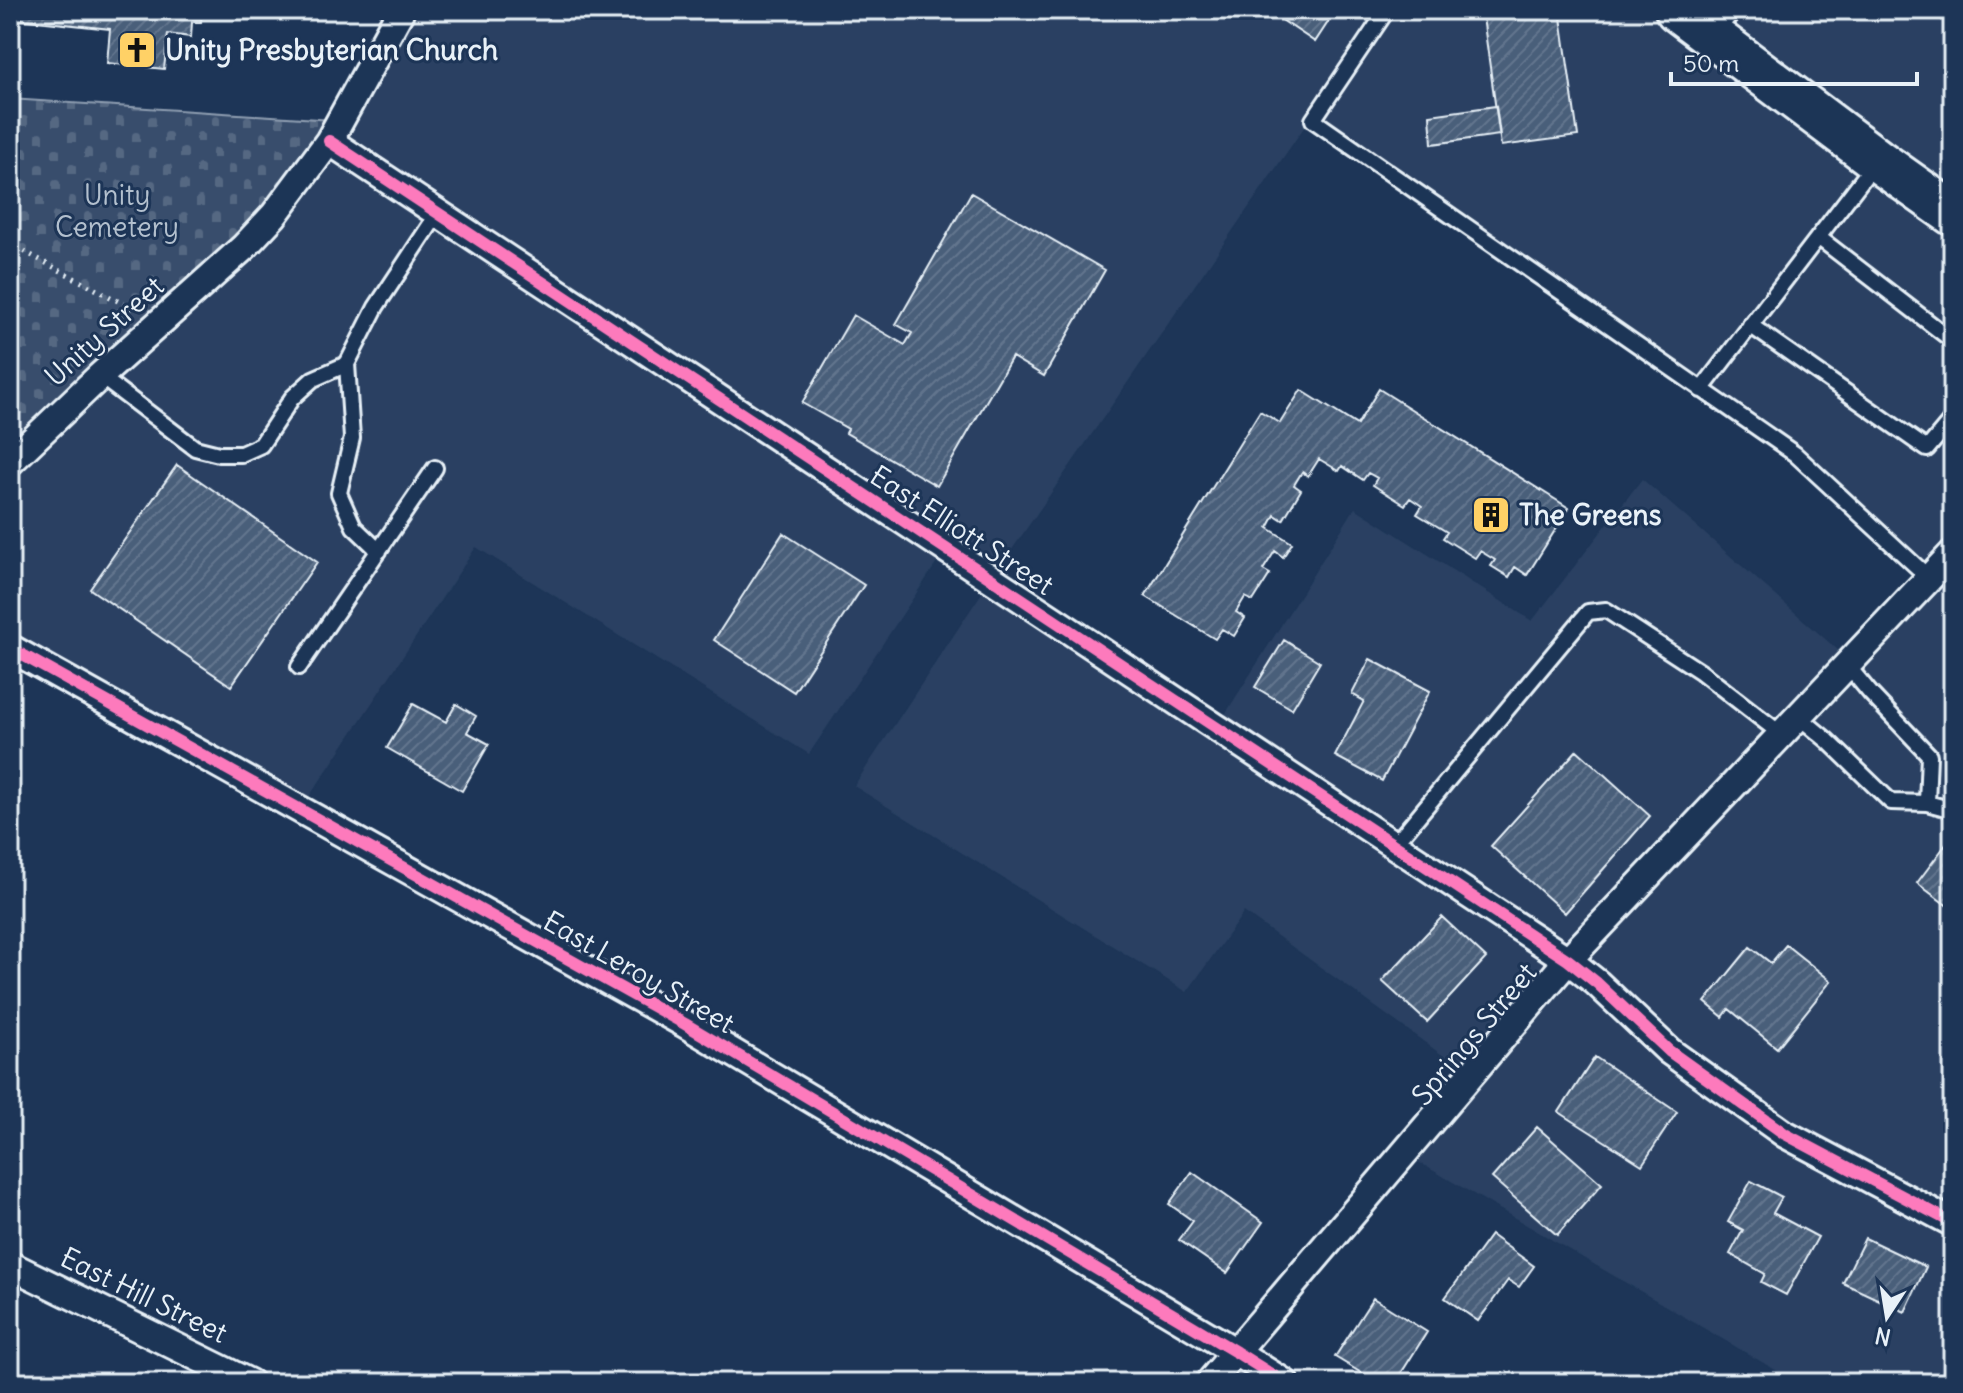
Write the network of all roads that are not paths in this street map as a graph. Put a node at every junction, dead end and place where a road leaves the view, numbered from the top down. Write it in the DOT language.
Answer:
graph roads {
  1 [pos="401,10"];
  2 [pos="1387,10"];
  3 [pos="1677,10"];
  4 [pos="1722,22"];
  5 [pos="329,141"];
  6 [pos="1877,160"];
  7 [pos="438,213"];
  8 [pos="1953,214"];
  9 [pos="1818,237"];
  10 [pos="1750,325"];
  11 [pos="1953,341"];
  12 [pos="347,364"];
  13 [pos="100,376"];
  14 [pos="1701,390"];
  15 [pos="1953,418"];
  16 [pos="10,462"];
  17 [pos="435,468"];
  18 [pos="379,551"];
  19 [pos="1943,570"];
  20 [pos="10,648"];
  21 [pos="1847,665"];
  22 [pos="299,667"];
  23 [pos="1790,725"];
  24 [pos="1927,803"];
  25 [pos="1953,810"];
  26 [pos="1394,845"];
  27 [pos="1568,960"];
  28 [pos="1953,1223"];
  29 [pos="10,1265"];
  30 [pos="1236,1352"];
  31 [pos="250,1383"];
  32 [pos="1209,1383"];
  33 [pos="1285,1383"];
  1 -- 5 [label="street, Unity Street"];
  2 -- 14 [label="lane"];
  3 -- 4 [label="main road"];
  4 -- 6 [label="main road"];
  5 -- 7 [label="street, East Elliott Street"];
  5 -- 13 [label="street, Unity Street"];
  6 -- 8 [label="main road"];
  6 -- 9 [label="lane"];
  7 -- 12 [label="lane"];
  7 -- 26 [label="street, East Elliott Street"];
  9 -- 10 [label="lane"];
  9 -- 11 [label="lane"];
  10 -- 14 [label="lane"];
  10 -- 15 [label="lane"];
  12 -- 13 [label="lane"];
  12 -- 18 [label="lane"];
  13 -- 16 [label="street, Unity Street"];
  14 -- 19 [label="lane"];
  17 -- 18 [label="lane"];
  18 -- 22 [label="lane"];
  19 -- 21 [label="street, Springs Street"];
  20 -- 30 [label="street, East Leroy Street"];
  21 -- 23 [label="street, Springs Street"];
  21 -- 24 [label="lane"];
  23 -- 24 [label="lane"];
  23 -- 26 [label="lane"];
  23 -- 27 [label="street, Springs Street"];
  24 -- 25 [label="lane"];
  26 -- 27 [label="street, East Elliott Street"];
  27 -- 28 [label="street, East Elliott Street"];
  27 -- 30 [label="street, Springs Street"];
  29 -- 31 [label="street, East Hill Street"];
  30 -- 32 [label="street, Springs Street"];
  30 -- 33 [label="street, East Leroy Street"];
}
